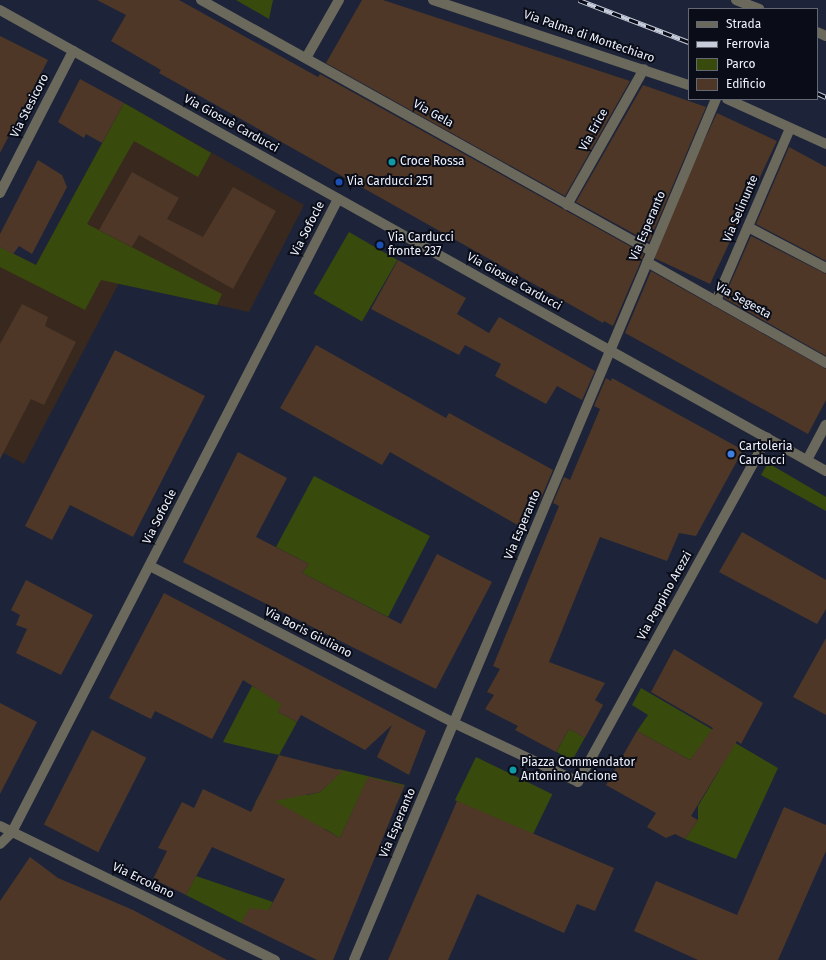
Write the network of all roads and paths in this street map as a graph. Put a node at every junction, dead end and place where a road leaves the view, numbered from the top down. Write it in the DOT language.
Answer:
graph roads {
  1 [pos="201,0"];
  2 [pos="340,0"];
  3 [pos="434,0"];
  4 [pos="736,0"];
  5 [pos="756,8"];
  6 [pos="0,10"];
  7 [pos="73,51"];
  8 [pos="306,58"];
  9 [pos="644,69"];
  10 [pos="688,85"];
  11 [pos="716,100"];
  12 [pos="728,100"];
  13 [pos="790,128"];
  14 [pos="826,144"];
  15 [pos="0,193"];
  16 [pos="338,199"];
  17 [pos="567,204"];
  18 [pos="748,227"];
  19 [pos="651,251"];
  20 [pos="647,262"];
  21 [pos="826,268"];
  22 [pos="716,301"];
  23 [pos="610,350"];
  24 [pos="826,363"];
  25 [pos="826,425"];
  26 [pos="767,438"];
  27 [pos="807,460"];
  28 [pos="826,471"];
  29 [pos="150,566"];
  30 [pos="454,723"];
  31 [pos="0,826"];
  32 [pos="12,832"];
  33 [pos="0,844"];
  34 [pos="275,960"];
  35 [pos="354,960"];
  1 -- 8 [label="street, Via Gela"];
  2 -- 8 [label="street"];
  3 -- 9 [label="street, Via Palma di Montechiaro"];
  4 -- 5 [label="street"];
  6 -- 7 [label="street, Via Giosuè Carducci"];
  7 -- 15 [label="street, Via Stesicoro"];
  7 -- 16 [label="street, Via Giosuè Carducci"];
  8 -- 17 [label="street, Via Gela"];
  9 -- 10 [label="street, Via Palma di Montechiaro"];
  9 -- 17 [label="street, Via Erice"];
  11 -- 19 [label="street, Via Esperanto"];
  12 -- 13 [label="street"];
  13 -- 14 [label="street"];
  13 -- 18 [label="street, Via Selinunte"];
  16 -- 23 [label="street, Via Giosuè Carducci"];
  16 -- 29 [label="street, Via Sofocle"];
  17 -- 19 [label="street, Via Gela"];
  18 -- 21 [label="street"];
  18 -- 22 [label="street, Via Selinunte"];
  19 -- 20 [label="street, Via Esperanto"];
  20 -- 22 [label="street, Via Segesta"];
  20 -- 23 [label="street, Via Esperanto"];
  22 -- 24 [label="street, Via Segesta"];
  23 -- 26 [label="street, Via Giosuè Carducci"];
  23 -- 30 [label="street, Via Esperanto"];
  25 -- 27 [label="street"];
  26 -- 27 [label="street, Via Giosuè Carducci"];
  26 -- 30 [label="street, Via Peppino Arezzi"];
  27 -- 28 [label="street, Via Giosuè Carducci"];
  29 -- 30 [label="street, Via Boris Giuliano"];
  29 -- 32 [label="street, Via Sofocle"];
  30 -- 35 [label="street, Via Esperanto"];
  31 -- 32 [label="street, Via Ercolano"];
  32 -- 33 [label="street, Via Sofocle"];
  32 -- 34 [label="street, Via Ercolano"];
}
